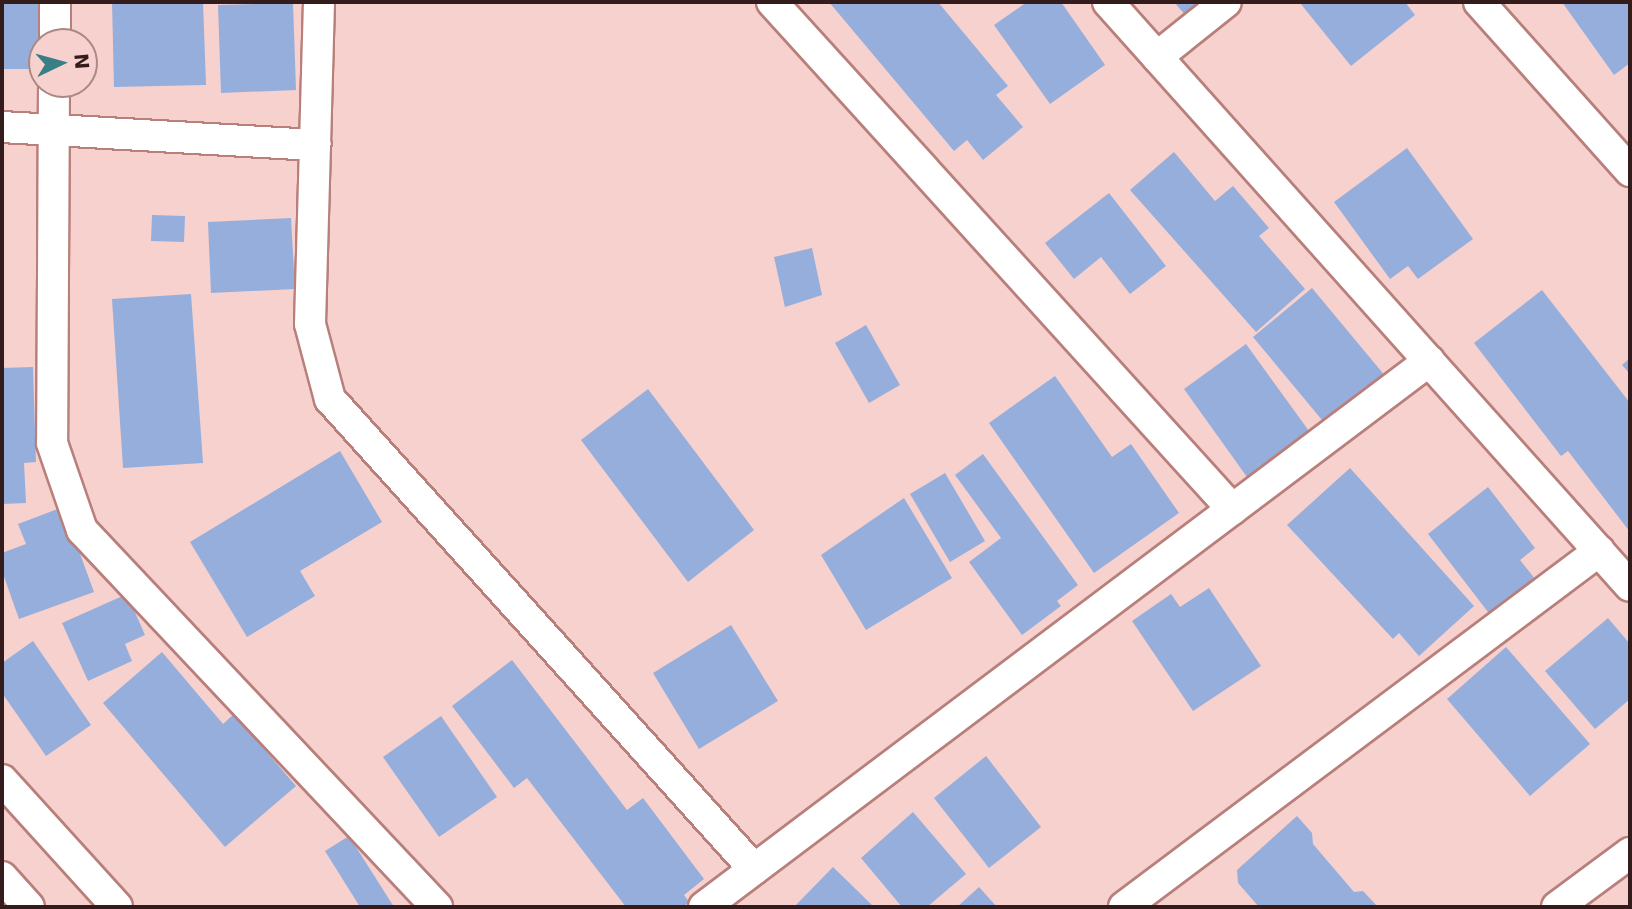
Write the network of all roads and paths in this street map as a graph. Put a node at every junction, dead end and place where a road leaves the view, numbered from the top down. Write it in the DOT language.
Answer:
graph roads {
  1 [pos="55,2"];
  2 [pos="319,2"];
  3 [pos="772,2"];
  4 [pos="1108,2"];
  5 [pos="1226,2"];
  6 [pos="1479,2"];
  7 [pos="55,28"];
  8 [pos="1157,57"];
  9 [pos="54,98"];
  10 [pos="2,127"];
  11 [pos="54,130"];
  12 [pos="315,145"];
  13 [pos="1630,171"];
  14 [pos="1429,361"];
  15 [pos="1232,509"];
  16 [pos="1599,551"];
  17 [pos="1630,586"];
  18 [pos="2,780"];
  19 [pos="1630,853"];
  20 [pos="754,869"];
  21 [pos="2,877"];
  22 [pos="29,907"];
  23 [pos="117,907"];
  24 [pos="437,907"];
  25 [pos="704,907"];
  26 [pos="1124,907"];
  27 [pos="1557,907"];
  1 -- 7 [label="street"];
  2 -- 12 [label="street"];
  3 -- 15 [label="street"];
  4 -- 8 [label="street"];
  5 -- 8 [label="street"];
  6 -- 13 [label="street"];
  8 -- 14 [label="street"];
  9 -- 11 [label="street"];
  10 -- 11 [label="street"];
  11 -- 12 [label="street"];
  11 -- 24 [label="street"];
  12 -- 20 [label="street"];
  14 -- 15 [label="street"];
  14 -- 16 [label="street"];
  15 -- 20 [label="street"];
  16 -- 17 [label="street"];
  16 -- 26 [label="street"];
  18 -- 23 [label="street"];
  19 -- 27 [label="street"];
  20 -- 25 [label="street"];
  21 -- 22 [label="street"];
}
